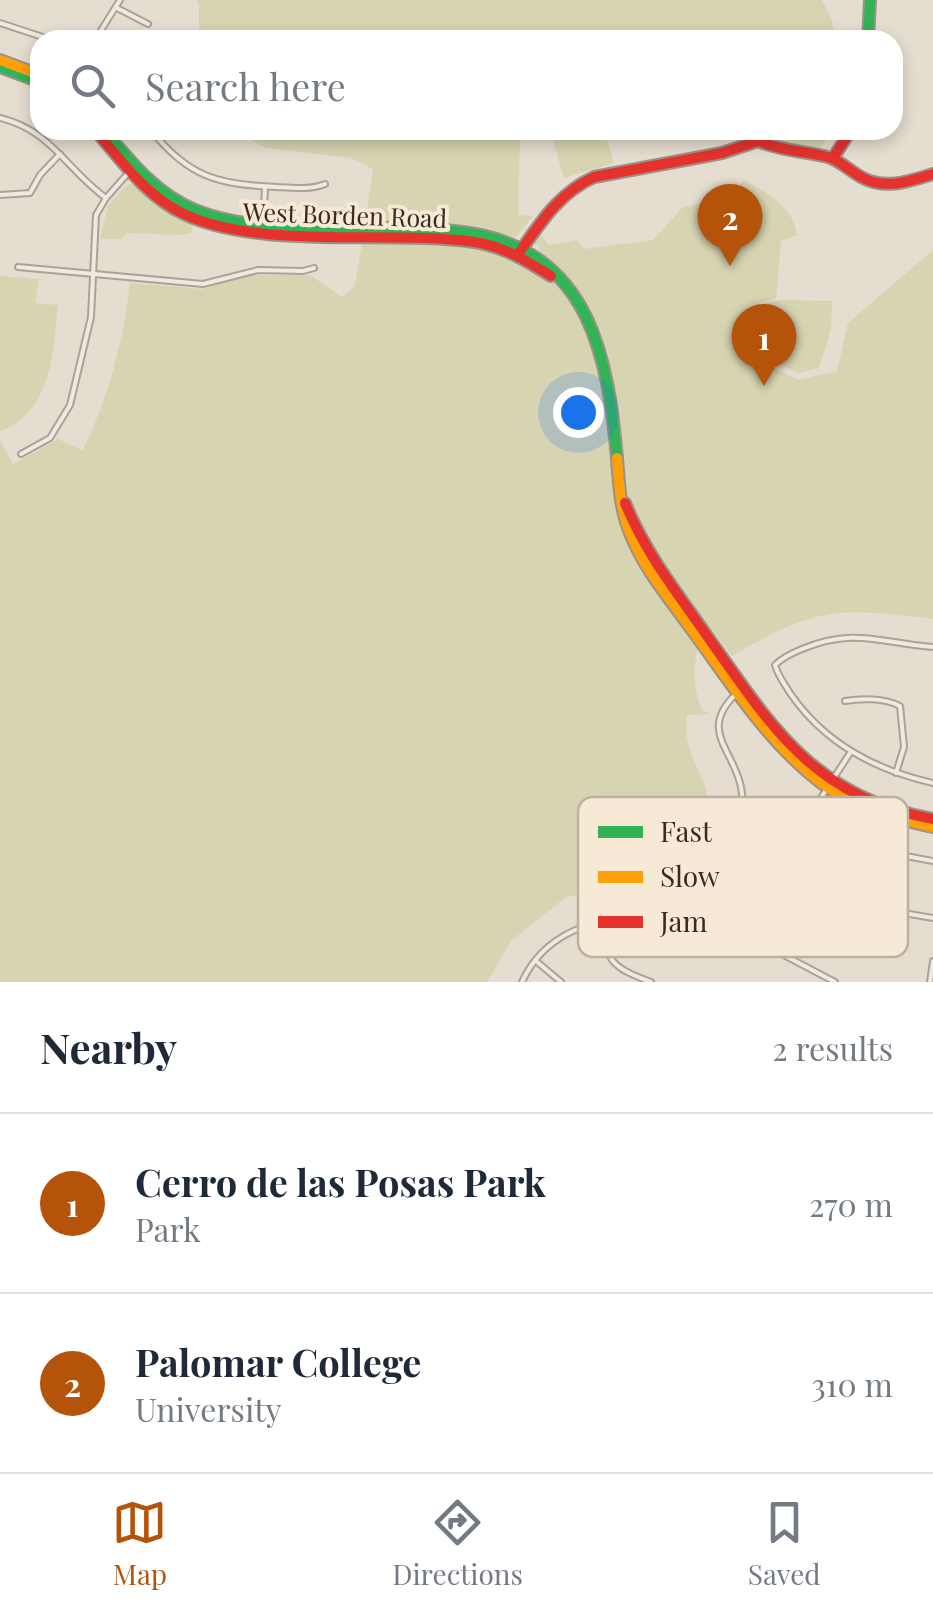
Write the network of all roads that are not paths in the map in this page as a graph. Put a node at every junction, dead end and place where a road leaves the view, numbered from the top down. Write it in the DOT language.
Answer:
graph roads {
  1 [pos="120,0"];
  2 [pos="870,0"];
  3 [pos="118,8"];
  4 [pos="0,23"];
  5 [pos="148,24"];
  6 [pos="102,30"];
  7 [pos="868,30"];
  8 [pos="30,33"];
  9 [pos="0,64"];
  10 [pos="30,75"];
  11 [pos="0,118"];
  12 [pos="30,128"];
  13 [pos="45,140"];
  14 [pos="104,140"];
  15 [pos="111,140"];
  16 [pos="159,140"];
  17 [pos="844,140"];
  18 [pos="60,154"];
  19 [pos="833,158"];
  20 [pos="131,169"];
  21 [pos="933,174"];
  22 [pos="325,184"];
  23 [pos="265,187"];
  24 [pos="0,195"];
  25 [pos="106,198"];
  26 [pos="263,229"];
  27 [pos="519,252"];
  28 [pos="18,268"];
  29 [pos="314,268"];
  30 [pos="92,274"];
  31 [pos="21,454"];
  32 [pos="933,647"];
  33 [pos="740,690"];
  34 [pos="845,701"];
  35 [pos="850,752"];
  36 [pos="896,772"];
  37 [pos="933,783"];
  38 [pos="830,785"];
  39 [pos="741,797"];
  40 [pos="822,797"];
  41 [pos="852,797"];
  42 [pos="859,797"];
  43 [pos="908,813"];
  44 [pos="933,819"];
  45 [pos="908,823"];
  46 [pos="933,827"];
  47 [pos="908,856"];
  48 [pos="933,860"];
  49 [pos="908,915"];
  50 [pos="933,918"];
  51 [pos="578,928"];
  52 [pos="611,957"];
  53 [pos="788,957"];
  54 [pos="536,961"];
  55 [pos="933,961"];
  56 [pos="522,982"];
  57 [pos="561,982"];
  58 [pos="651,982"];
  59 [pos="835,982"];
  60 [pos="930,982"];
  1 -- 3 [label="street"];
  2 -- 7 [label="main road"];
  3 -- 5 [label="street"];
  3 -- 6 [label="street"];
  4 -- 8 [label="street"];
  9 -- 10 [label="main road"];
  11 -- 12 [label="street"];
  13 -- 18 [label="street"];
  14 -- 20 [label="main road, West Borden Road"];
  15 -- 20 [label="main road, West Borden Road"];
  16 -- 23 [label="street"];
  17 -- 19 [label="main road"];
  18 -- 24 [label="street"];
  18 -- 25 [label="street"];
  19 -- 21 [label="main road"];
  19 -- 27 [label="main road"];
  20 -- 25 [label="street"];
  20 -- 26 [label="main road, West Borden Road"];
  22 -- 23 [label="street"];
  23 -- 26 [label="street"];
  25 -- 30 [label="street"];
  26 -- 27 [label="main road, West Borden Road"];
  27 -- 33 [label="main road, West Borden Road"];
  28 -- 30 [label="street"];
  29 -- 30 [label="street"];
  30 -- 31 [label="street"];
  32 -- 35 [label="street"];
  33 -- 38 [label="main road, West Borden Road"];
  33 -- 39 [label="street"];
  34 -- 36 [label="street"];
  35 -- 36 [label="street"];
  35 -- 38 [label="street"];
  36 -- 37 [label="street"];
  38 -- 40 [label="street"];
  38 -- 41 [label="main road, West Borden Road"];
  38 -- 42 [label="main road, West Borden Road"];
  43 -- 44 [label="main road, West Borden Road"];
  45 -- 46 [label="main road, West Borden Road"];
  47 -- 48 [label="street"];
  49 -- 50 [label="street"];
  51 -- 54 [label="street"];
  52 -- 58 [label="street"];
  53 -- 59 [label="street"];
  54 -- 56 [label="street"];
  54 -- 57 [label="street"];
  55 -- 60 [label="street"];
}
